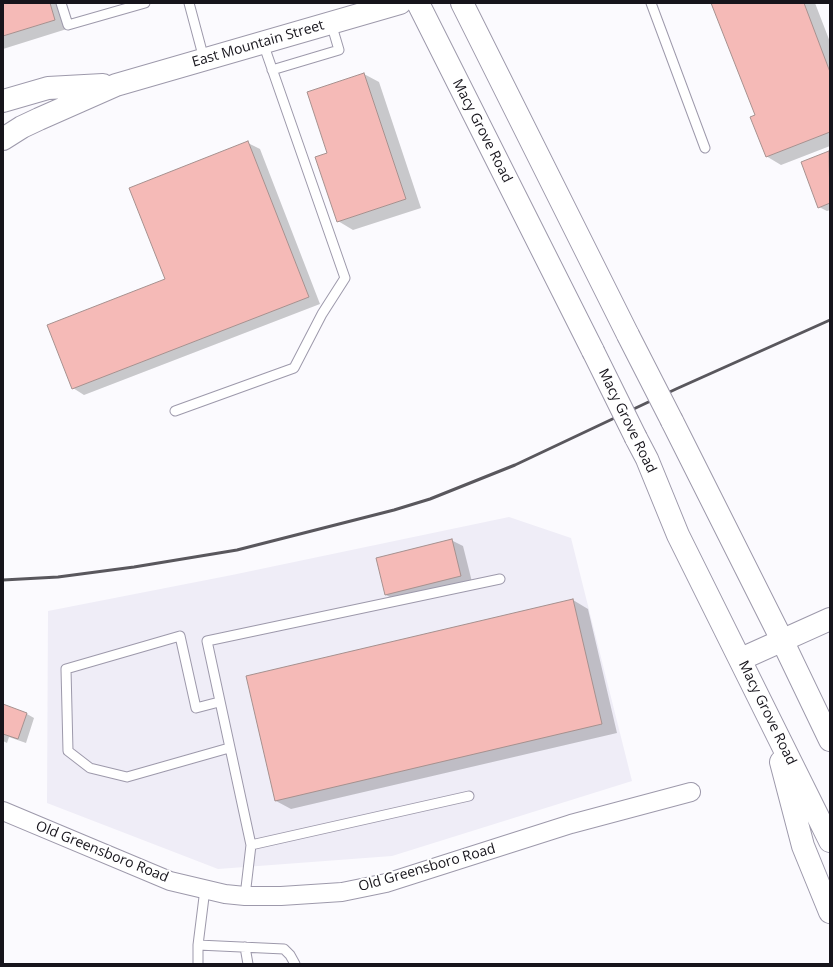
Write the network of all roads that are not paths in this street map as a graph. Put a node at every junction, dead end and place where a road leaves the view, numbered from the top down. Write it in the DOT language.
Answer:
graph roads {
  1 [pos="61,3"];
  2 [pos="145,3"];
  3 [pos="189,3"];
  4 [pos="400,3"];
  5 [pos="418,3"];
  6 [pos="462,3"];
  7 [pos="651,3"];
  8 [pos="331,23"];
  9 [pos="263,42"];
  10 [pos="204,59"];
  11 [pos="272,70"];
  12 [pos="116,84"];
  13 [pos="5,98"];
  14 [pos="3,139"];
  15 [pos="705,148"];
  16 [pos="174,412"];
  17 [pos="500,579"];
  18 [pos="830,619"];
  19 [pos="782,640"];
  20 [pos="740,659"];
  21 [pos="219,702"];
  22 [pos="768,716"];
  23 [pos="830,740"];
  24 [pos="229,748"];
  25 [pos="691,792"];
  26 [pos="469,796"];
  27 [pos="3,811"];
  28 [pos="830,841"];
  29 [pos="251,845"];
  30 [pos="206,889"];
  31 [pos="245,896"];
  32 [pos="830,912"];
  33 [pos="198,944"];
  34 [pos="245,947"];
  35 [pos="198,964"];
  36 [pos="248,964"];
  37 [pos="294,964"];
  1 -- 2 [label="lane"];
  3 -- 10 [label="lane"];
  4 -- 8 [label="main road, East Mountain Street"];
  5 -- 20 [label="main road, Macy Grove Road, bridge"];
  6 -- 19 [label="main road, bridge"];
  7 -- 15 [label="lane"];
  8 -- 9 [label="main road, East Mountain Street"];
  8 -- 11 [label="lane"];
  9 -- 10 [label="main road, East Mountain Street"];
  9 -- 11 [label="lane"];
  10 -- 12 [label="main road, East Mountain Street"];
  11 -- 16 [label="lane"];
  12 -- 13 [label="main road, East Mountain Street"];
  12 -- 14 [label="main road, East Mountain Street"];
  17 -- 21 [label="lane"];
  18 -- 19 [label="main road"];
  19 -- 20 [label="main road"];
  19 -- 23 [label="main road"];
  20 -- 22 [label="main road, Macy Grove Road"];
  21 -- 24 [label="lane"];
  21 -- 24 [label="lane"];
  22 -- 28 [label="main road, Macy Grove Road"];
  22 -- 32 [label="main road"];
  24 -- 29 [label="lane"];
  25 -- 31 [label="street, Old Greensboro Road"];
  26 -- 29 [label="lane"];
  27 -- 30 [label="street, Old Greensboro Road"];
  29 -- 31 [label="lane"];
  30 -- 31 [label="street, Old Greensboro Road"];
  30 -- 33 [label="lane"];
  33 -- 34 [label="lane"];
  33 -- 35 [label="lane"];
  34 -- 36 [label="lane"];
  34 -- 37 [label="lane"];
}
